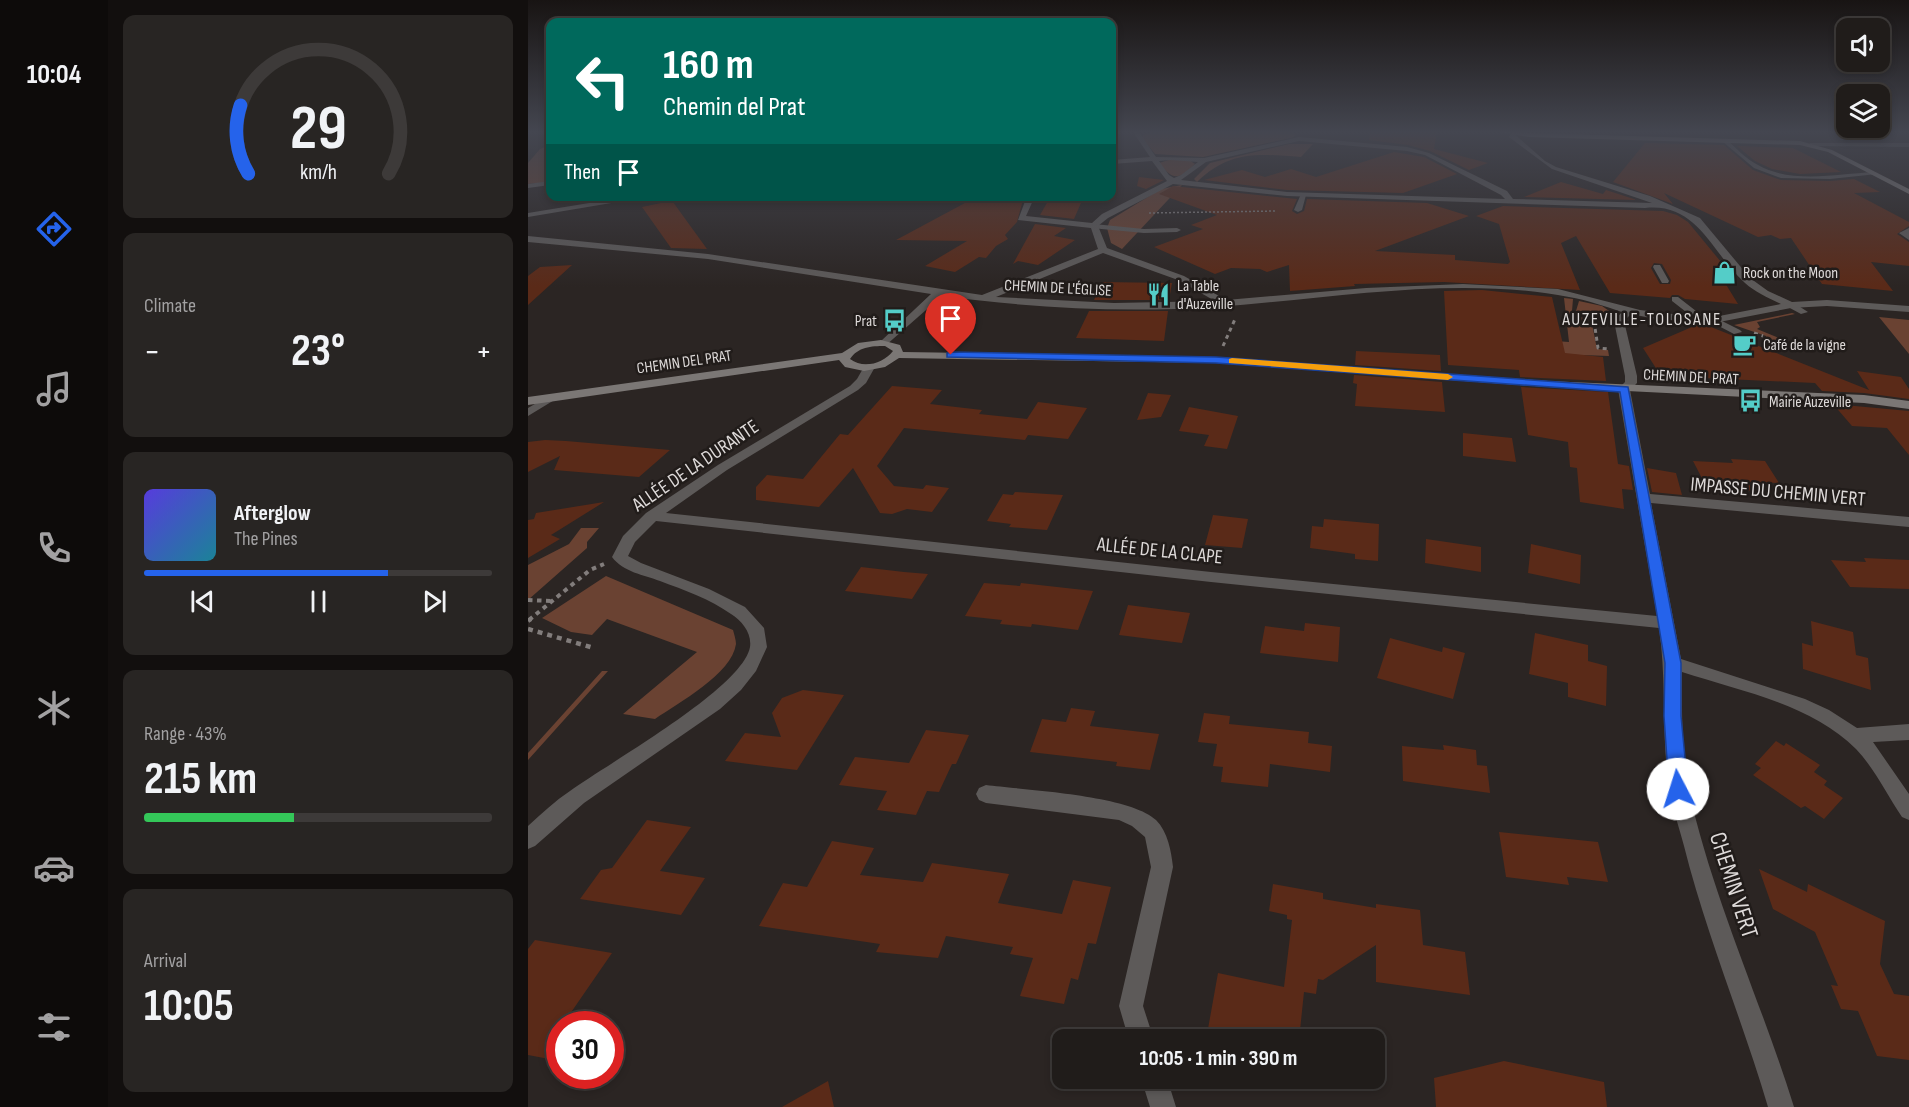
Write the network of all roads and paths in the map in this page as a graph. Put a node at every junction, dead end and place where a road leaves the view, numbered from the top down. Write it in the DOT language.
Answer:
graph roads {
  1 [pos="545,184"];
  2 [pos="1169,184"];
  3 [pos="1191,184"];
  4 [pos="1486,184"];
  5 [pos="1601,184"];
  6 [pos="1892,184"];
  7 [pos="528,186"];
  8 [pos="1909,192"];
  9 [pos="1303,195"];
  10 [pos="1510,200"];
  11 [pos="618,201"];
  12 [pos="1029,201"];
  13 [pos="1663,204"];
  14 [pos="1298,210"];
  15 [pos="1147,213"];
  16 [pos="528,215"];
  17 [pos="1094,226"];
  18 [pos="1177,230"];
  19 [pos="1909,230"];
  20 [pos="1909,237"];
  21 [pos="528,239"];
  22 [pos="1103,250"];
  23 [pos="1657,267"];
  24 [pos="1665,281"];
  25 [pos="940,293"];
  26 [pos="983,298"];
  27 [pos="1675,299"];
  28 [pos="1224,303"];
  29 [pos="1235,303"];
  30 [pos="1791,305"];
  31 [pos="1909,309"];
  32 [pos="1628,310"];
  33 [pos="1804,312"];
  34 [pos="1702,320"];
  35 [pos="1714,320"];
  36 [pos="1737,332"];
  37 [pos="885,343"];
  38 [pos="897,355"];
  39 [pos="845,356"];
  40 [pos="1216,360"];
  41 [pos="869,367"];
  42 [pos="1624,389"];
  43 [pos="552,397"];
  44 [pos="528,401"];
  45 [pos="1909,405"];
  46 [pos="528,412"];
  47 [pos="1643,498"];
  48 [pos="651,516"];
  49 [pos="1909,522"];
  50 [pos="590,570"];
  51 [pos="528,600"];
  52 [pos="551,601"];
  53 [pos="528,621"];
  54 [pos="1664,622"];
  55 [pos="528,629"];
  56 [pos="594,648"];
  57 [pos="1673,663"];
  58 [pos="1909,732"];
  59 [pos="1853,736"];
  60 [pos="986,794"];
  61 [pos="1909,811"];
  62 [pos="528,839"];
  63 [pos="1138,1029"];
  64 [pos="1157,1089"];
  65 [pos="1163,1107"];
  66 [pos="1781,1107"];
  1 -- 7 [label="street"];
  2 -- 17 [label="street"];
  3 -- 9 [label="street"];
  4 -- 10 [label="street"];
  5 -- 13 [label="street"];
  6 -- 8 [label="street"];
  9 -- 10 [label="street"];
  9 -- 14 [label="lane"];
  10 -- 13 [label="street"];
  11 -- 16 [label="street"];
  12 -- 17 [label="street"];
  13 -- 30 [label="street"];
  14 -- 15 [label="path"];
  17 -- 18 [label="lane"];
  17 -- 22 [label="street"];
  19 -- 20 [label="street"];
  21 -- 25 [label="street, CHEMIN DE L'ÉGLISE"];
  22 -- 26 [label="street"];
  22 -- 28 [label="street"];
  23 -- 24 [label="lane"];
  25 -- 26 [label="street, CHEMIN DE L'ÉGLISE"];
  25 -- 37 [label="street"];
  26 -- 28 [label="street, CHEMIN DE L'ÉGLISE"];
  27 -- 34 [label="lane"];
  28 -- 29 [label="street, CHEMIN DE L'ÉGLISE"];
  29 -- 32 [label="street, CHEMIN DE L'ÉGLISE"];
  29 -- 40 [label="path"];
  30 -- 31 [label="street, CHEMIN DE L'ÉGLISE"];
  30 -- 33 [label="lane"];
  30 -- 35 [label="street, CHEMIN DE L'ÉGLISE"];
  32 -- 34 [label="street, CHEMIN DE L'ÉGLISE"];
  32 -- 42 [label="street"];
  34 -- 35 [label="street, CHEMIN DE L'ÉGLISE"];
  35 -- 36 [label="lane"];
  37 -- 38 [label="street"];
  37 -- 39 [label="street, CHEMIN DEL PRAT"];
  38 -- 40 [label="street, CHEMIN DEL PRAT"];
  38 -- 41 [label="street"];
  39 -- 41 [label="street"];
  39 -- 43 [label="street, CHEMIN DEL PRAT"];
  40 -- 42 [label="street, CHEMIN DEL PRAT"];
  41 -- 48 [label="street, ALLÉE DE LA DURANTE"];
  42 -- 45 [label="street, CHEMIN DEL PRAT"];
  42 -- 47 [label="street, CHEMIN VERT"];
  43 -- 44 [label="street, CHEMIN DEL PRAT"];
  43 -- 46 [label="lane"];
  47 -- 49 [label="street, IMPASSE DU CHEMIN VERT"];
  47 -- 54 [label="street, CHEMIN VERT"];
  48 -- 54 [label="street, ALLÉE DE LA CLAPE"];
  48 -- 62 [label="street, ALLÉE DE LA DURANTE"];
  50 -- 52 [label="path"];
  51 -- 52 [label="path"];
  52 -- 53 [label="path"];
  54 -- 57 [label="street, CHEMIN VERT"];
  55 -- 56 [label="path"];
  57 -- 59 [label="street"];
  57 -- 66 [label="street, CHEMIN VERT"];
  58 -- 59 [label="street"];
  59 -- 61 [label="street"];
  60 -- 63 [label="street"];
  64 -- 65 [label="street"];
}
